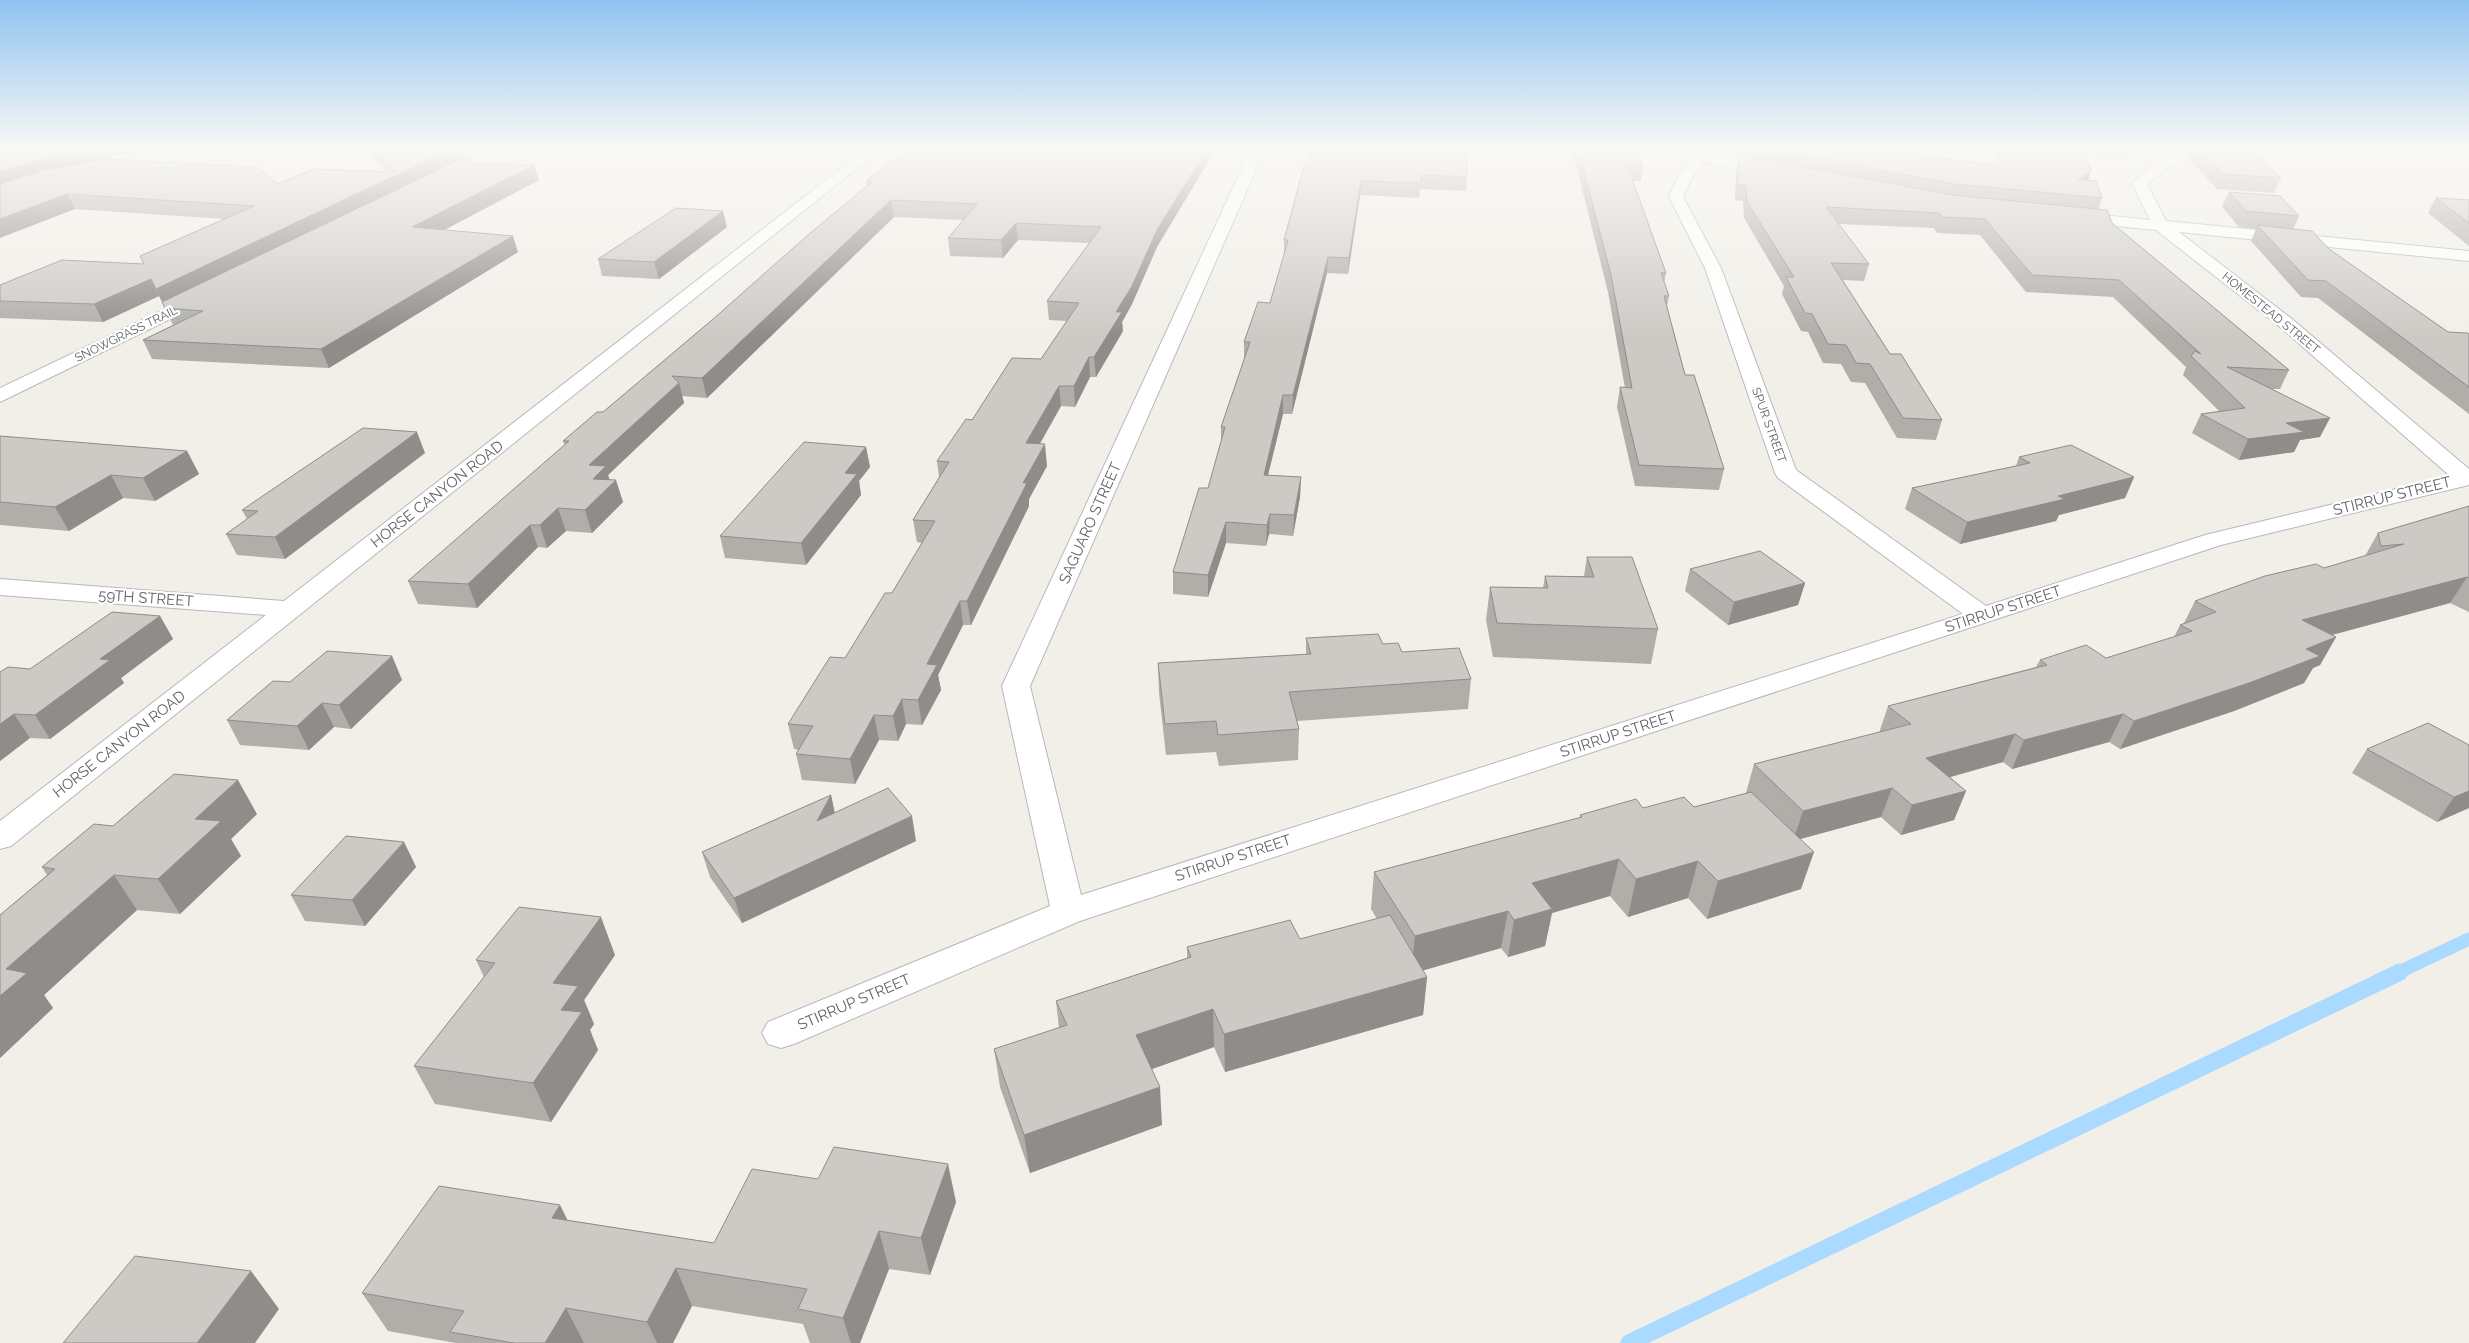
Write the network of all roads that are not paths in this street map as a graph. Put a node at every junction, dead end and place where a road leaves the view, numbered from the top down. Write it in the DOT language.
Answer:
graph roads {
  1 [pos="795,212"];
  2 [pos="1230,212"];
  3 [pos="1684,212"];
  4 [pos="2153,212"];
  5 [pos="2064,216"];
  6 [pos="2160,225"];
  7 [pos="2469,256"];
  8 [pos="212,292"];
  9 [pos="0,396"];
  10 [pos="2467,478"];
  11 [pos="0,587"];
  12 [pos="293,608"];
  13 [pos="1983,616"];
  14 [pos="0,838"];
  15 [pos="1068,912"];
  16 [pos="781,1033"];
  1 -- 12 [label="street, HORSE CANYON ROAD"];
  2 -- 15 [label="street, SAGUARO STREET"];
  3 -- 13 [label="street, SPUR STREET"];
  4 -- 6 [label="street, HOMESTEAD STREET"];
  5 -- 6 [label="street"];
  6 -- 7 [label="street"];
  6 -- 10 [label="street, HOMESTEAD STREET"];
  8 -- 9 [label="street, SNOWGRASS TRAIL"];
  10 -- 13 [label="street, STIRRUP STREET"];
  11 -- 12 [label="street, 59TH STREET"];
  12 -- 14 [label="street, HORSE CANYON ROAD"];
  13 -- 15 [label="street, STIRRUP STREET"];
  15 -- 16 [label="street, STIRRUP STREET"];
}
